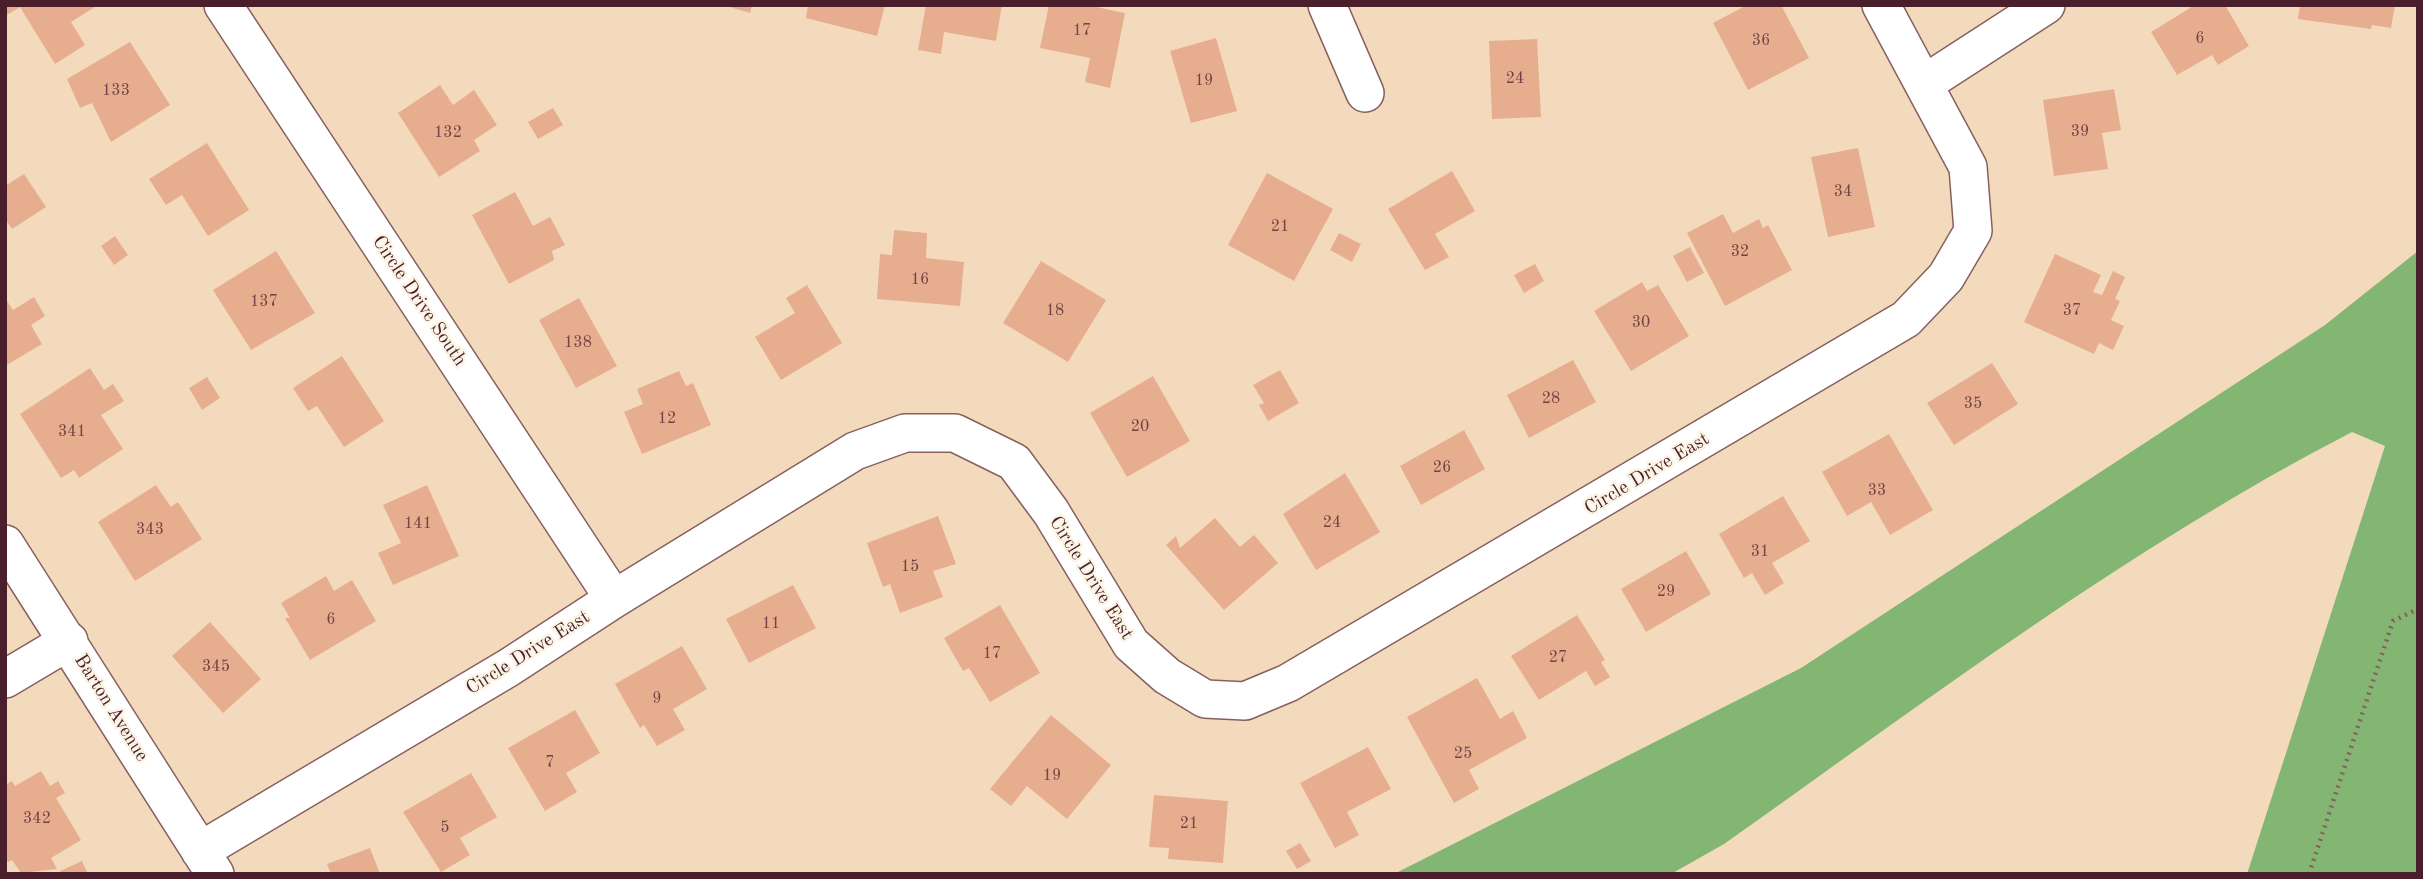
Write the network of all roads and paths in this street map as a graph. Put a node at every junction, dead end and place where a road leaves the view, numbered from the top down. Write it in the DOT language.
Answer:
graph roads {
  1 [pos="223,5"];
  2 [pos="1327,5"];
  3 [pos="1881,5"];
  4 [pos="2046,5"];
  5 [pos="1924,84"];
  6 [pos="1365,93"];
  7 [pos="5,544"];
  8 [pos="614,598"];
  9 [pos="2418,609"];
  10 [pos="69,641"];
  11 [pos="5,679"];
  12 [pos="208,862"];
  13 [pos="2309,874"];
  1 -- 8 [label="street, Circle Drive South"];
  2 -- 6 [label="street"];
  3 -- 5 [label="street, Circle Drive East"];
  4 -- 5 [label="street"];
  5 -- 8 [label="street, Circle Drive East"];
  7 -- 10 [label="street, Barton Avenue"];
  8 -- 12 [label="street, Circle Drive East"];
  9 -- 13 [label="path"];
  10 -- 11 [label="street"];
  10 -- 12 [label="street, Barton Avenue"];
}
